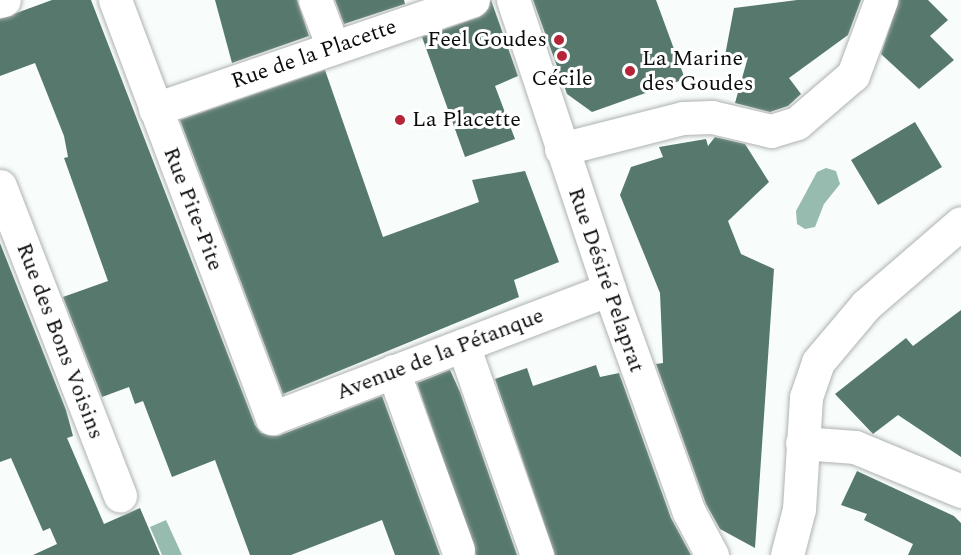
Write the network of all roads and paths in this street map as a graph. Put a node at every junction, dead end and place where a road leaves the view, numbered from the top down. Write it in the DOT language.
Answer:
graph roads {
  1 [pos="115,0"];
  2 [pos="315,0"];
  3 [pos="473,0"];
  4 [pos="513,0"];
  5 [pos="880,0"];
  6 [pos="333,47"];
  7 [pos="156,109"];
  8 [pos="561,149"];
  9 [pos="0,186"];
  10 [pos="961,223"];
  11 [pos="609,289"];
  12 [pos="463,345"];
  13 [pos="393,371"];
  14 [pos="272,418"];
  15 [pos="801,443"];
  16 [pos="961,491"];
  17 [pos="120,496"];
  18 [pos="458,550"];
  19 [pos="537,555"];
  20 [pos="712,555"];
  21 [pos="787,555"];
  1 -- 7 [label="street, Rue Pite-Pite"];
  2 -- 6 [label="street"];
  3 -- 6 [label="street, Rue de la Placette"];
  4 -- 8 [label="street, Rue Désiré Pelaprat"];
  5 -- 8 [label="street"];
  6 -- 7 [label="street, Rue de la Placette"];
  7 -- 14 [label="street, Rue Pite-Pite"];
  8 -- 11 [label="street, Rue Désiré Pelaprat"];
  9 -- 17 [label="street, Rue des Bons Voisins"];
  10 -- 15 [label="street"];
  11 -- 12 [label="street, Avenue de la Pétanque"];
  11 -- 20 [label="street, Rue Désiré Pelaprat"];
  12 -- 13 [label="street, Avenue de la Pétanque"];
  12 -- 19 [label="street"];
  13 -- 14 [label="street, Avenue de la Pétanque"];
  13 -- 18 [label="street"];
  15 -- 16 [label="street"];
  15 -- 21 [label="street"];
}
